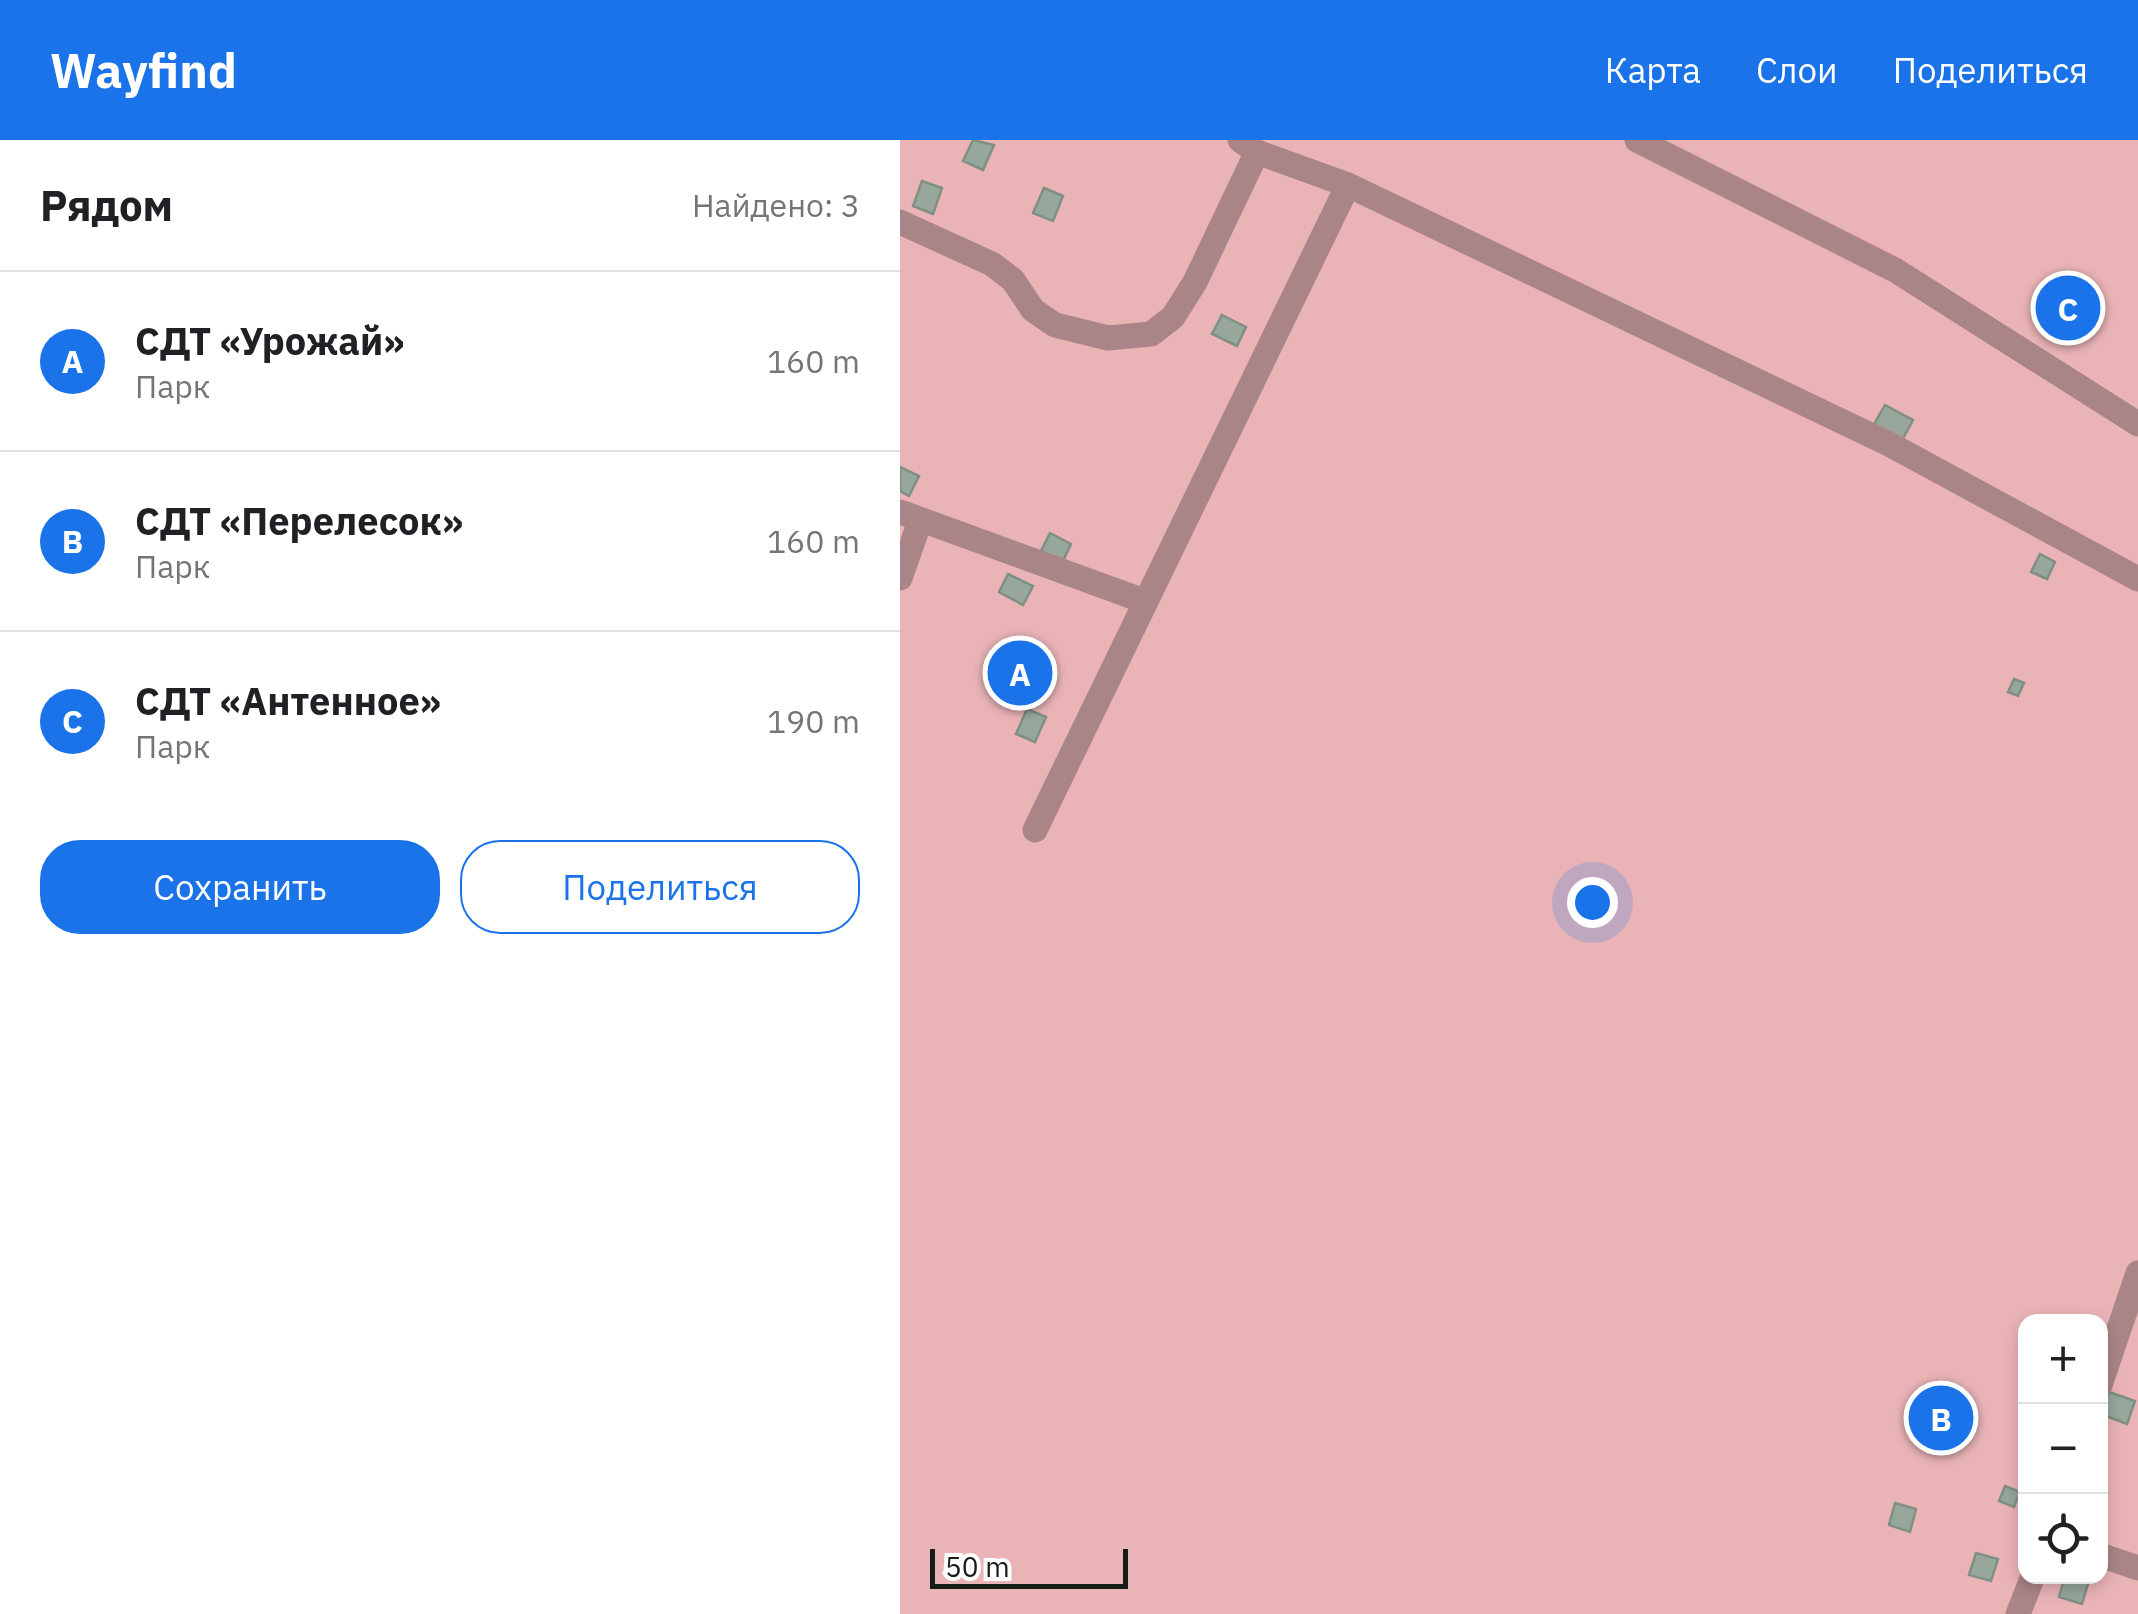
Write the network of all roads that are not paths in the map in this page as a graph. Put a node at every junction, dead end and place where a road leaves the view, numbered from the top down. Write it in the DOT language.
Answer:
graph roads {
  1 [pos="1637,140"];
  2 [pos="1248,146"];
  3 [pos="1348,185"];
  4 [pos="900,222"];
  5 [pos="2138,424"];
  6 [pos="910,517"];
  7 [pos="900,578"];
  8 [pos="2138,580"];
  9 [pos="1144,601"];
  10 [pos="1035,830"];
  11 [pos="2138,1273"];
  12 [pos="2108,1361"];
  13 [pos="2108,1558"];
  14 [pos="2138,1568"];
  15 [pos="2030,1584"];
  16 [pos="2018,1614"];
  1 -- 5 [label="lane"];
  2 -- 3 [label="lane"];
  2 -- 4 [label="lane"];
  3 -- 8 [label="lane"];
  3 -- 9 [label="lane"];
  6 -- 7 [label="lane"];
  6 -- 9 [label="lane"];
  9 -- 10 [label="lane"];
  11 -- 12 [label="lane"];
  13 -- 14 [label="lane"];
  15 -- 16 [label="lane"];
}
